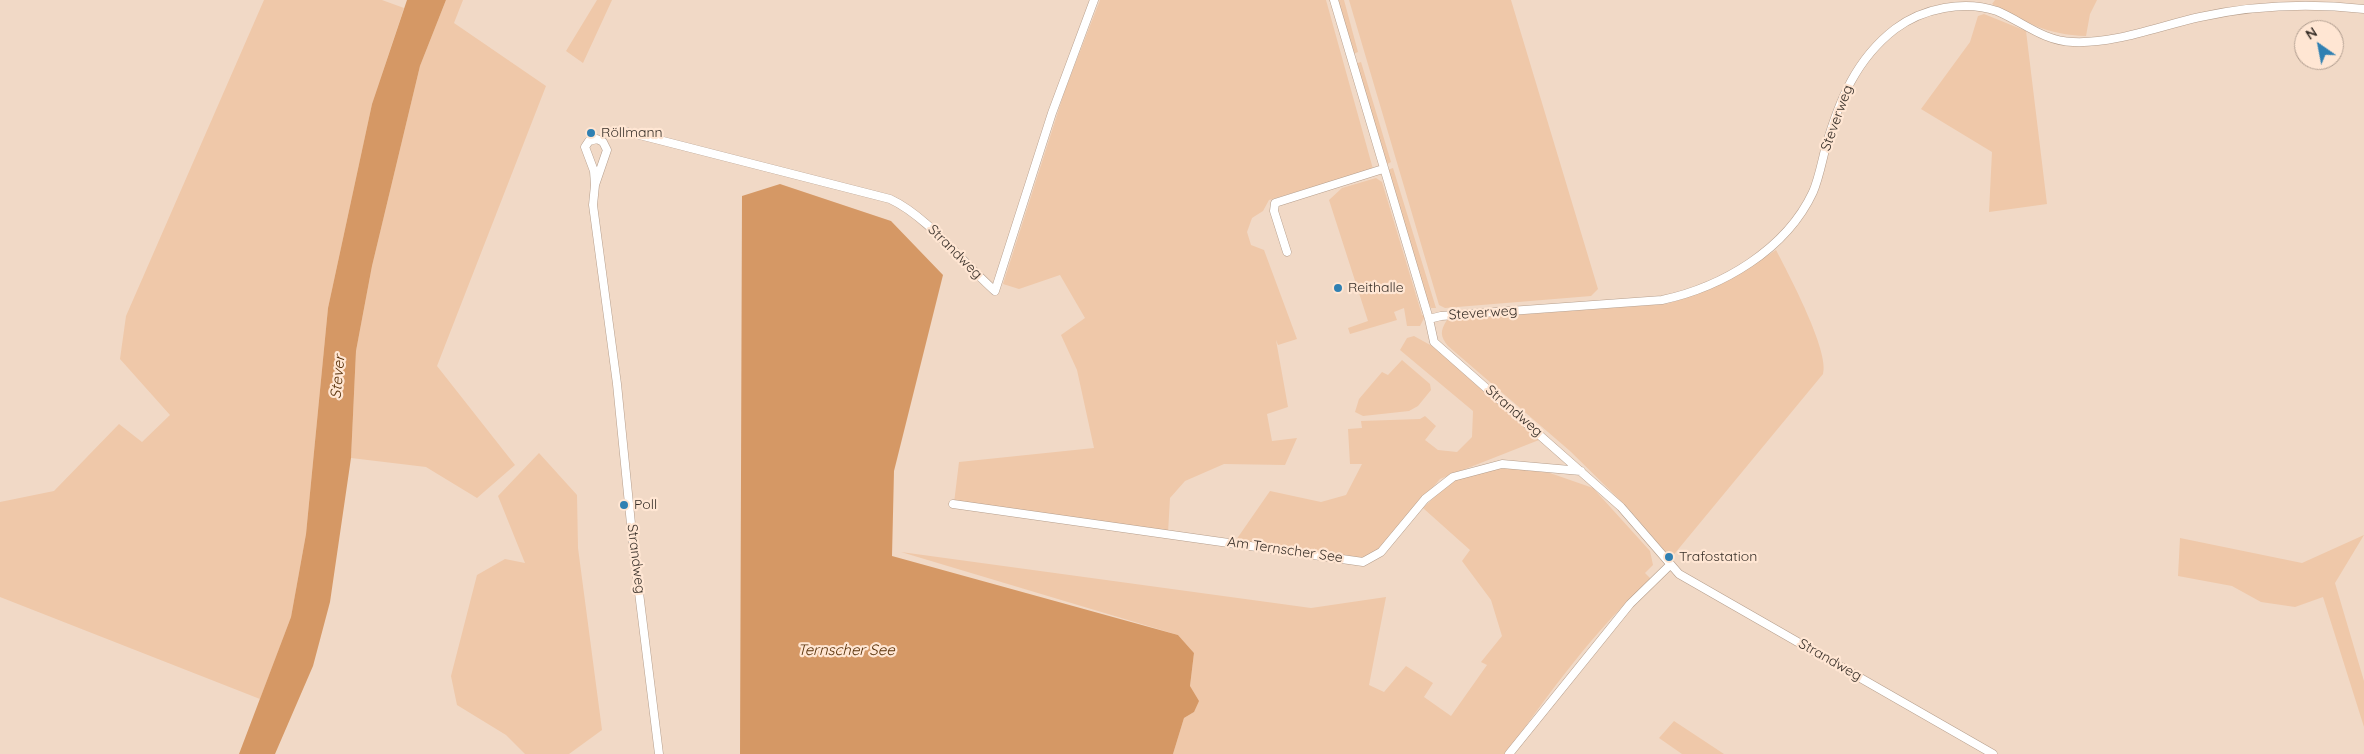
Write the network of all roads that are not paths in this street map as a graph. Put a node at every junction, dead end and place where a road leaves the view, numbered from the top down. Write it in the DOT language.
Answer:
graph roads {
  1 [pos="1094,0"];
  2 [pos="1334,0"];
  3 [pos="2364,10"];
  4 [pos="620,130"];
  5 [pos="1383,169"];
  6 [pos="595,185"];
  7 [pos="1287,252"];
  8 [pos="1429,319"];
  9 [pos="1582,471"];
  10 [pos="953,504"];
  11 [pos="1670,565"];
  12 [pos="659,754"];
  13 [pos="1509,754"];
  14 [pos="1993,754"];
  1 -- 4 [label="street, Strandweg"];
  2 -- 5 [label="street, Strandweg"];
  3 -- 8 [label="street, Steverweg"];
  5 -- 7 [label="street"];
  5 -- 8 [label="street, Strandweg"];
  6 -- 6 [label="street, Strandweg"];
  6 -- 12 [label="street, Strandweg"];
  8 -- 9 [label="street, Strandweg"];
  9 -- 10 [label="street, Am Ternscher See"];
  9 -- 11 [label="street, Strandweg"];
  11 -- 13 [label="street"];
  11 -- 14 [label="street, Strandweg"];
}
